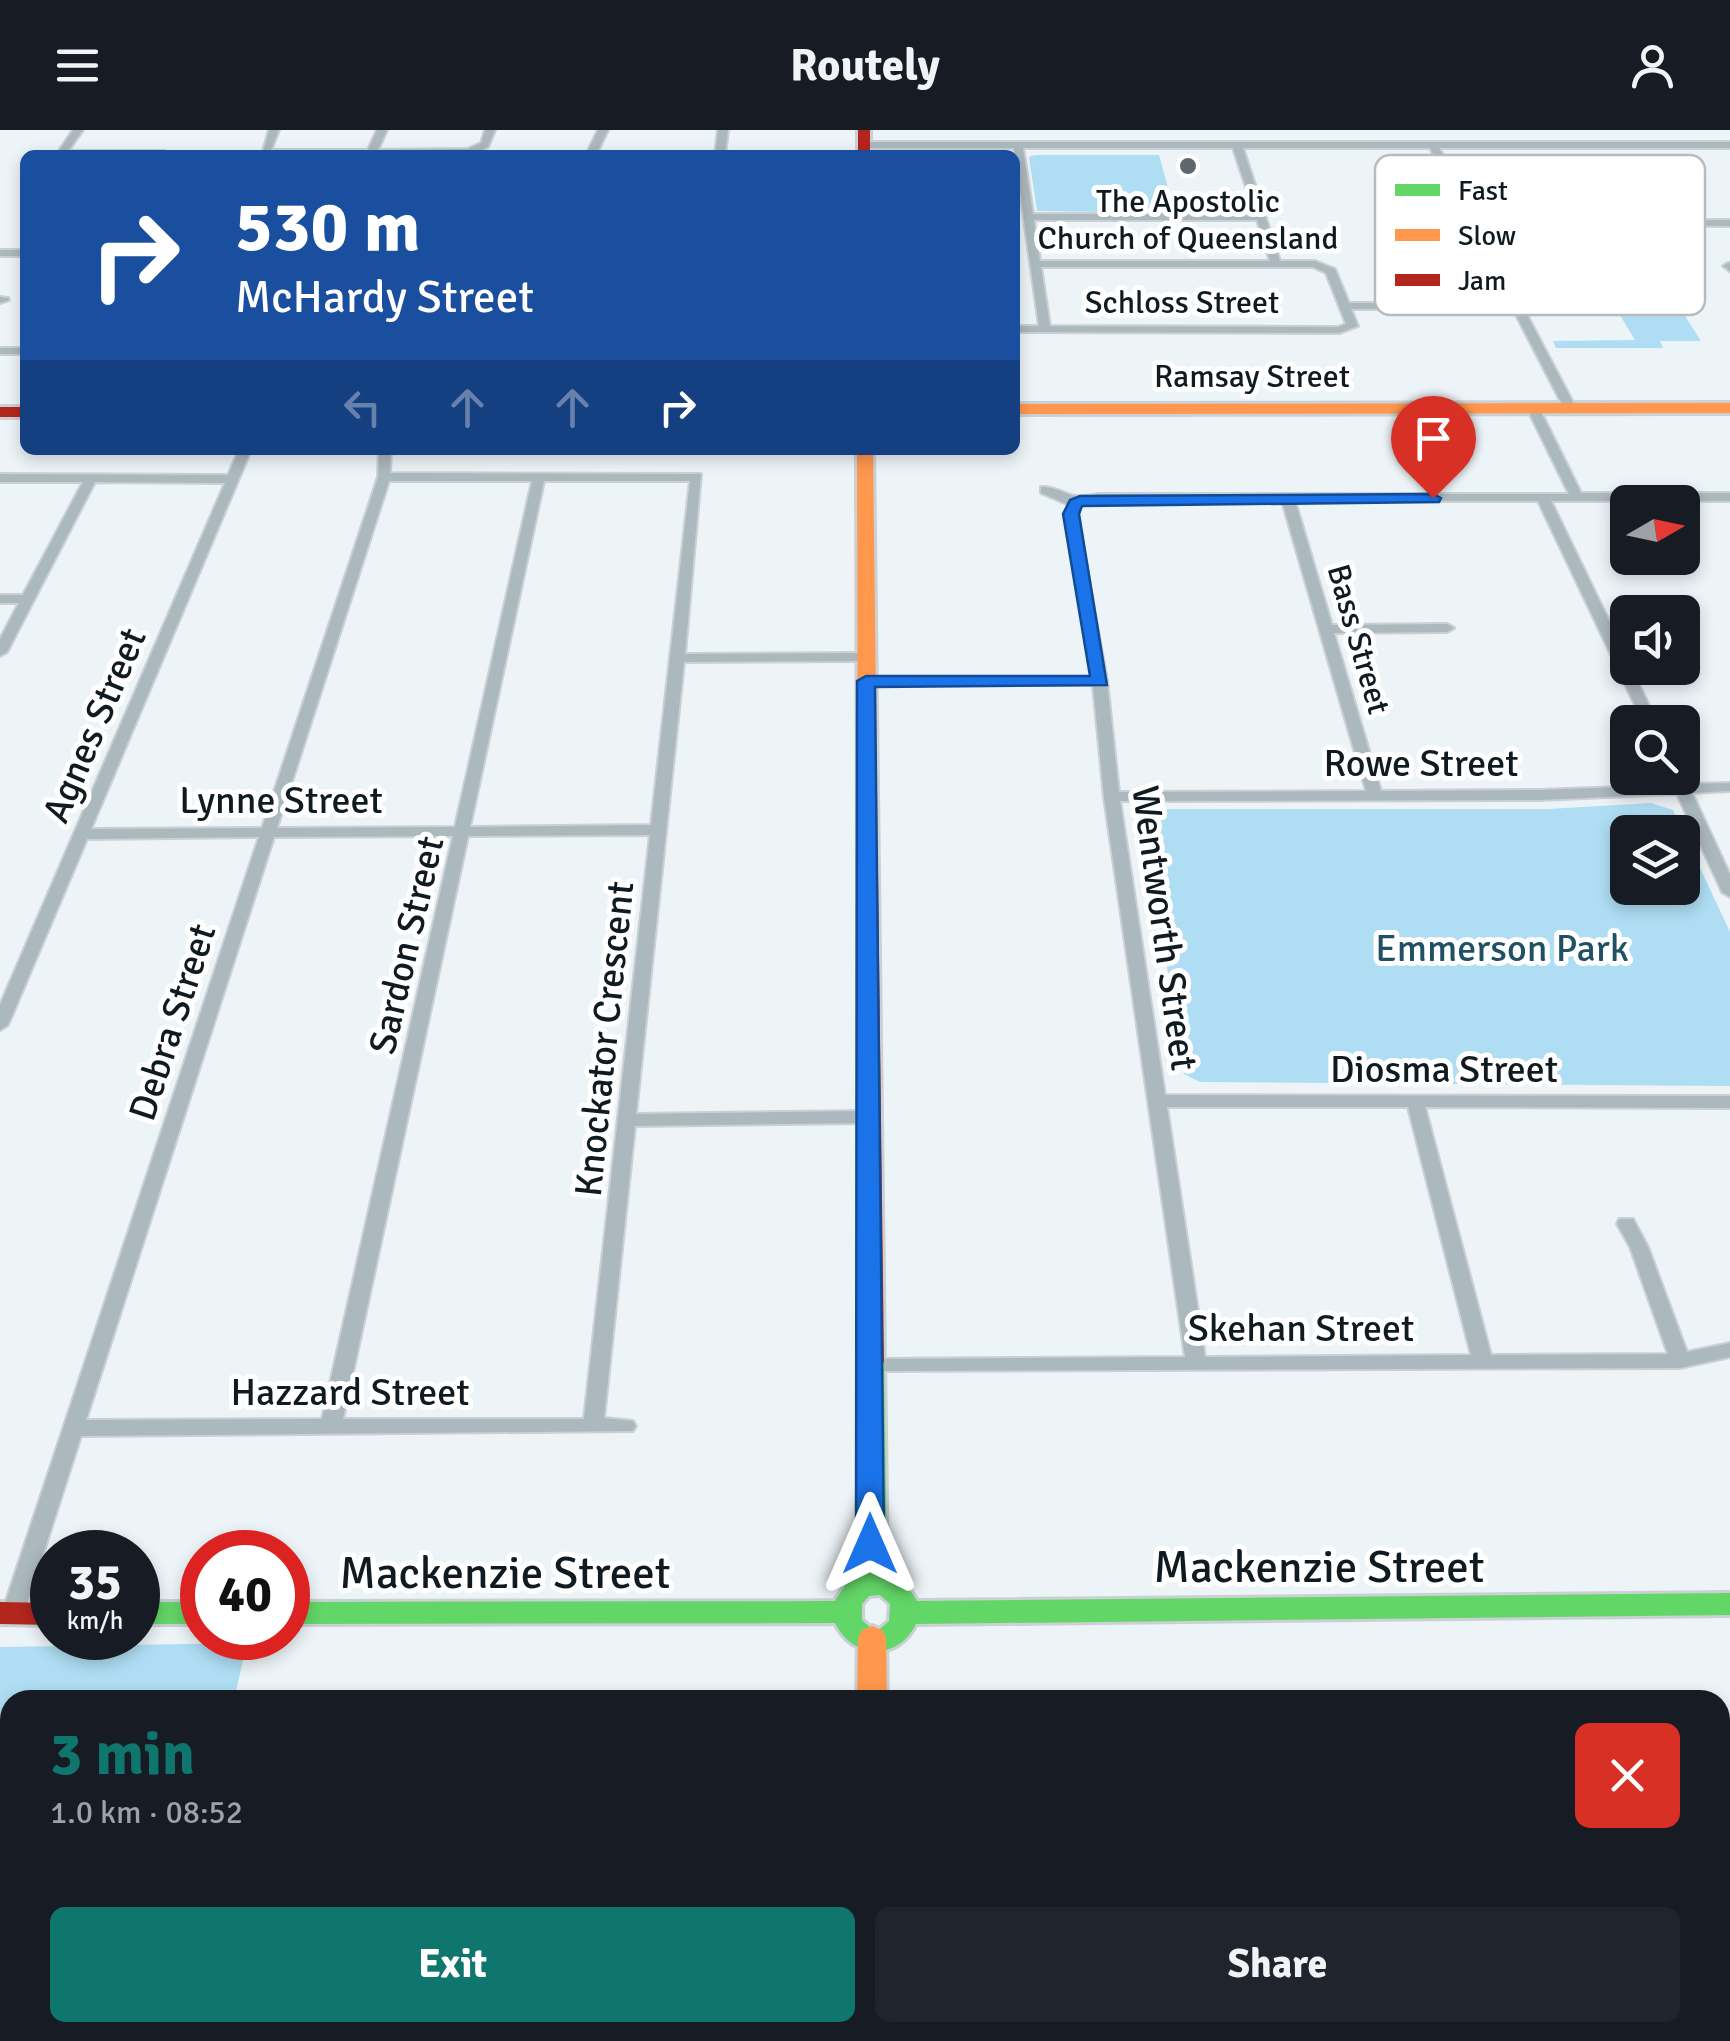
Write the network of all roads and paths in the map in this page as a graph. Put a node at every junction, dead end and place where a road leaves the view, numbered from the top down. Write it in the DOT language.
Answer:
graph roads {
  1 [pos="1484,130"];
  2 [pos="864,145"];
  3 [pos="1238,147"];
  4 [pos="1434,147"];
  5 [pos="1494,147"];
  6 [pos="1730,147"];
  7 [pos="1019,148"];
  8 [pos="1020,155"];
  9 [pos="1438,155"];
  10 [pos="1261,217"];
  11 [pos="1029,218"];
  12 [pos="1036,264"];
  13 [pos="1276,264"];
  14 [pos="1345,306"];
  15 [pos="1375,306"];
  16 [pos="1521,315"];
  17 [pos="1020,330"];
  18 [pos="1045,330"];
  19 [pos="1533,408"];
  20 [pos="1570,408"];
  21 [pos="1730,408"];
  22 [pos="1020,409"];
  23 [pos="244,455"];
  24 [pos="385,455"];
  25 [pos="864,455"];
  26 [pos="384,477"];
  27 [pos="539,477"];
  28 [pos="0,478"];
  29 [pos="91,478"];
  30 [pos="233,478"];
  31 [pos="1045,490"];
  32 [pos="1577,497"];
  33 [pos="1730,497"];
  34 [pos="1542,498"];
  35 [pos="1288,500"];
  36 [pos="1076,503"];
  37 [pos="0,598"];
  38 [pos="28,598"];
  39 [pos="1447,628"];
  40 [pos="1328,629"];
  41 [pos="0,652"];
  42 [pos="678,658"];
  43 [pos="866,669"];
  44 [pos="1100,681"];
  45 [pos="1642,705"];
  46 [pos="1700,785"];
  47 [pos="1730,788"];
  48 [pos="1610,789"];
  49 [pos="1376,795"];
  50 [pos="1685,795"];
  51 [pos="1112,796"];
  52 [pos="659,830"];
  53 [pos="464,831"];
  54 [pos="268,832"];
  55 [pos="82,834"];
  56 [pos="1730,892"];
  57 [pos="9,982"];
  58 [pos="0,1025"];
  59 [pos="1158,1101"];
  60 [pos="1415,1102"];
  61 [pos="1730,1102"];
  62 [pos="866,1117"];
  63 [pos="630,1120"];
  64 [pos="1626,1224"];
  65 [pos="1730,1350"];
  66 [pos="1690,1359"];
  67 [pos="1483,1362"];
  68 [pos="1196,1364"];
  69 [pos="1730,1364"];
  70 [pos="871,1366"];
  71 [pos="331,1426"];
  72 [pos="593,1426"];
  73 [pos="626,1426"];
  74 [pos="74,1428"];
  75 [pos="874,1586"];
  76 [pos="1730,1604"];
  77 [pos="844,1612"];
  78 [pos="908,1612"];
  79 [pos="6,1613"];
  80 [pos="310,1613"];
  81 [pos="872,1638"];
  82 [pos="872,1690"];
  1 -- 5 [label="street"];
  2 -- 7 [label="street"];
  3 -- 4 [label="street"];
  3 -- 7 [label="street"];
  3 -- 10 [label="street"];
  4 -- 5 [label="street"];
  4 -- 9 [label="street"];
  5 -- 6 [label="street"];
  8 -- 11 [label="street"];
  10 -- 11 [label="street"];
  10 -- 13 [label="street"];
  11 -- 12 [label="street"];
  12 -- 13 [label="street"];
  12 -- 18 [label="street"];
  13 -- 14 [label="street"];
  14 -- 15 [label="street"];
  14 -- 18 [label="street, Schloss Street"];
  16 -- 20 [label="street"];
  17 -- 18 [label="street, Schloss Street"];
  19 -- 20 [label="street, Ramsay Street"];
  19 -- 22 [label="street, Ramsay Street"];
  19 -- 32 [label="street"];
  20 -- 21 [label="street, Ramsay Street"];
  23 -- 30 [label="street, Agnes Street"];
  24 -- 26 [label="street, Debra Street"];
  25 -- 43 [label="street"];
  26 -- 27 [label="street, Knockator Crescent"];
  26 -- 54 [label="street, Debra Street"];
  27 -- 42 [label="street, Knockator Crescent"];
  27 -- 53 [label="street, Sardon Street"];
  28 -- 29 [label="street"];
  29 -- 30 [label="street"];
  29 -- 38 [label="street"];
  30 -- 55 [label="street, Agnes Street"];
  31 -- 36 [label="street"];
  32 -- 33 [label="street"];
  32 -- 34 [label="street"];
  34 -- 35 [label="street"];
  34 -- 45 [label="street"];
  35 -- 36 [label="street"];
  35 -- 40 [label="street, Bass Street"];
  36 -- 44 [label="street, Wentworth Street"];
  37 -- 38 [label="street"];
  38 -- 41 [label="street"];
  39 -- 40 [label="street"];
  40 -- 49 [label="street, Bass Street"];
  42 -- 43 [label="street"];
  42 -- 52 [label="street, Knockator Crescent"];
  43 -- 44 [label="street"];
  43 -- 62 [label="street"];
  44 -- 51 [label="street, Wentworth Street"];
  46 -- 47 [label="street, Rowe Street"];
  48 -- 49 [label="street, Rowe Street"];
  49 -- 51 [label="street, Rowe Street"];
  50 -- 56 [label="street"];
  51 -- 59 [label="street, Wentworth Street"];
  52 -- 53 [label="street, Lynne Street"];
  52 -- 63 [label="street, Knockator Crescent"];
  53 -- 54 [label="street, Lynne Street"];
  53 -- 71 [label="street, Sardon Street"];
  54 -- 55 [label="street, Lynne Street"];
  54 -- 74 [label="street, Debra Street"];
  55 -- 57 [label="street, Agnes Street"];
  57 -- 58 [label="street, Agnes Street"];
  59 -- 60 [label="street, Diosma Street"];
  59 -- 68 [label="street, Wentworth Street"];
  60 -- 61 [label="street, Diosma Street"];
  60 -- 67 [label="street"];
  62 -- 63 [label="street"];
  62 -- 70 [label="street"];
  63 -- 72 [label="street, Knockator Crescent"];
  64 -- 66 [label="street"];
  65 -- 66 [label="street, Skehan Street"];
  66 -- 67 [label="street, Skehan Street"];
  66 -- 69 [label="street"];
  67 -- 68 [label="street, Skehan Street"];
  68 -- 70 [label="street, Skehan Street"];
  70 -- 75 [label="street"];
  71 -- 72 [label="street, Hazzard Street"];
  71 -- 74 [label="street, Hazzard Street"];
  72 -- 73 [label="street, Hazzard Street"];
  74 -- 79 [label="street, Debra Street"];
  75 -- 77 [label="street"];
  75 -- 78 [label="street"];
  76 -- 78 [label="street, Mackenzie Street"];
  77 -- 80 [label="street, Mackenzie Street"];
  77 -- 81 [label="street"];
  78 -- 81 [label="street"];
  81 -- 82 [label="street"];
}
